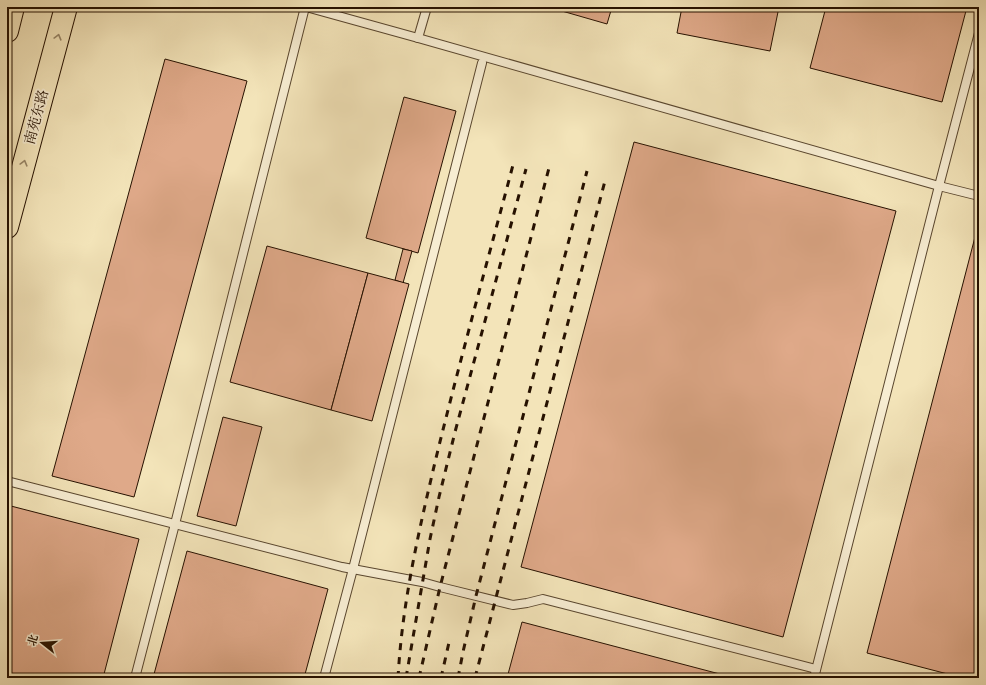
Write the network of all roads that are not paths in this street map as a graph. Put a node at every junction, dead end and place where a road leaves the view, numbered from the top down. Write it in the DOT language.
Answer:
graph roads {
  1 [pos="13,7"];
  2 [pos="66,7"];
  3 [pos="305,7"];
  4 [pos="426,7"];
  5 [pos="7,31"];
  6 [pos="979,33"];
  7 [pos="418,38"];
  8 [pos="482,62"];
  9 [pos="939,186"];
  10 [pos="979,196"];
  11 [pos="7,227"];
  12 [pos="7,481"];
  13 [pos="175,524"];
  14 [pos="353,569"];
  15 [pos="816,669"];
  16 [pos="135,678"];
  17 [pos="324,678"];
  18 [pos="814,678"];
  1 -- 5 [label="highway"];
  11 -- 2 [label="highway, 南苑东路, one-way"];
  3 -- 7 [label="lane"];
  3 -- 13 [label="lane"];
  4 -- 7 [label="lane"];
  6 -- 9 [label="lane"];
  7 -- 9 [label="lane"];
  8 -- 14 [label="lane"];
  9 -- 10 [label="lane"];
  9 -- 15 [label="lane"];
  12 -- 13 [label="lane"];
  13 -- 14 [label="lane"];
  13 -- 16 [label="lane"];
  14 -- 15 [label="lane"];
  14 -- 17 [label="lane"];
  15 -- 18 [label="lane"];
}
